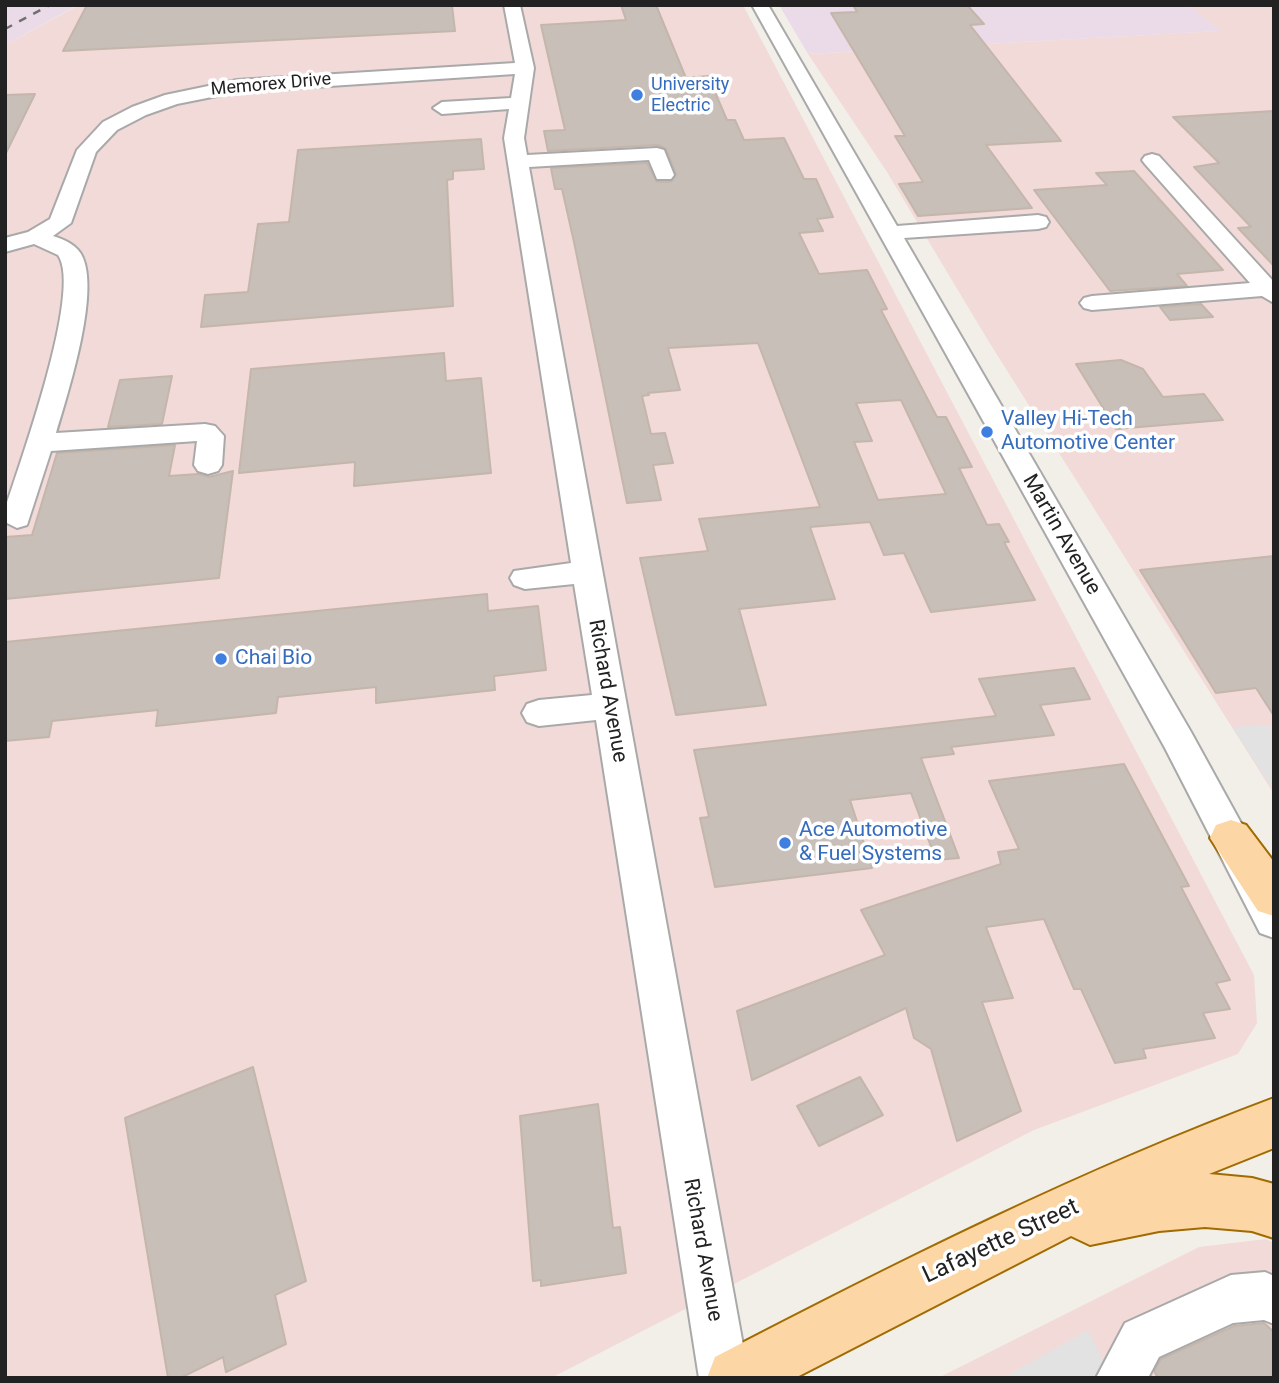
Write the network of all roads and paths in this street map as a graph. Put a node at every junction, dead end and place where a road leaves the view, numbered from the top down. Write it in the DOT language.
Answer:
graph roads {
  1 [pos="512,5"];
  2 [pos="760,5"];
  3 [pos="525,68"];
  4 [pos="519,103"];
  5 [pos="442,108"];
  6 [pos="1152,160"];
  7 [pos="518,162"];
  8 [pos="664,175"];
  9 [pos="1038,222"];
  10 [pos="889,233"];
  11 [pos="36,237"];
  12 [pos="5,245"];
  13 [pos="1271,293"];
  14 [pos="1092,303"];
  15 [pos="39,443"];
  16 [pos="208,465"];
  17 [pos="17,518"];
  18 [pos="587,572"];
  19 [pos="525,578"];
  20 [pos="610,706"];
  21 [pos="539,713"];
  22 [pos="1231,838"];
  23 [pos="1274,897"];
  24 [pos="1274,921"];
  25 [pos="1274,1123"];
  26 [pos="1274,1211"];
  27 [pos="1009,1235"];
  28 [pos="1274,1300"];
  29 [pos="1122,1377"];
  30 [pos="724,1378"];
  31 [pos="736,1378"];
  1 -- 3 [label="street, Richard Avenue"];
  2 -- 10 [label="street, Martin Avenue"];
  3 -- 4 [label="street, Richard Avenue"];
  3 -- 11 [label="street, Memorex Drive"];
  4 -- 5 [label="street"];
  4 -- 7 [label="street, Richard Avenue"];
  6 -- 13 [label="street"];
  7 -- 8 [label="street"];
  7 -- 18 [label="street, Richard Avenue"];
  9 -- 10 [label="street"];
  10 -- 22 [label="street, Martin Avenue"];
  11 -- 12 [label="street, Memorex Drive"];
  11 -- 15 [label="street"];
  13 -- 14 [label="street"];
  15 -- 16 [label="street"];
  15 -- 17 [label="street"];
  18 -- 19 [label="street"];
  18 -- 20 [label="street, Richard Avenue"];
  20 -- 21 [label="street"];
  20 -- 30 [label="street, Richard Avenue"];
  22 -- 23 [label="main road"];
  22 -- 24 [label="street, Martin Avenue"];
  25 -- 27 [label="main road, Lafayette Street"];
  26 -- 27 [label="main road"];
  27 -- 31 [label="main road, Lafayette Street"];
  28 -- 29 [label="street"];
}
